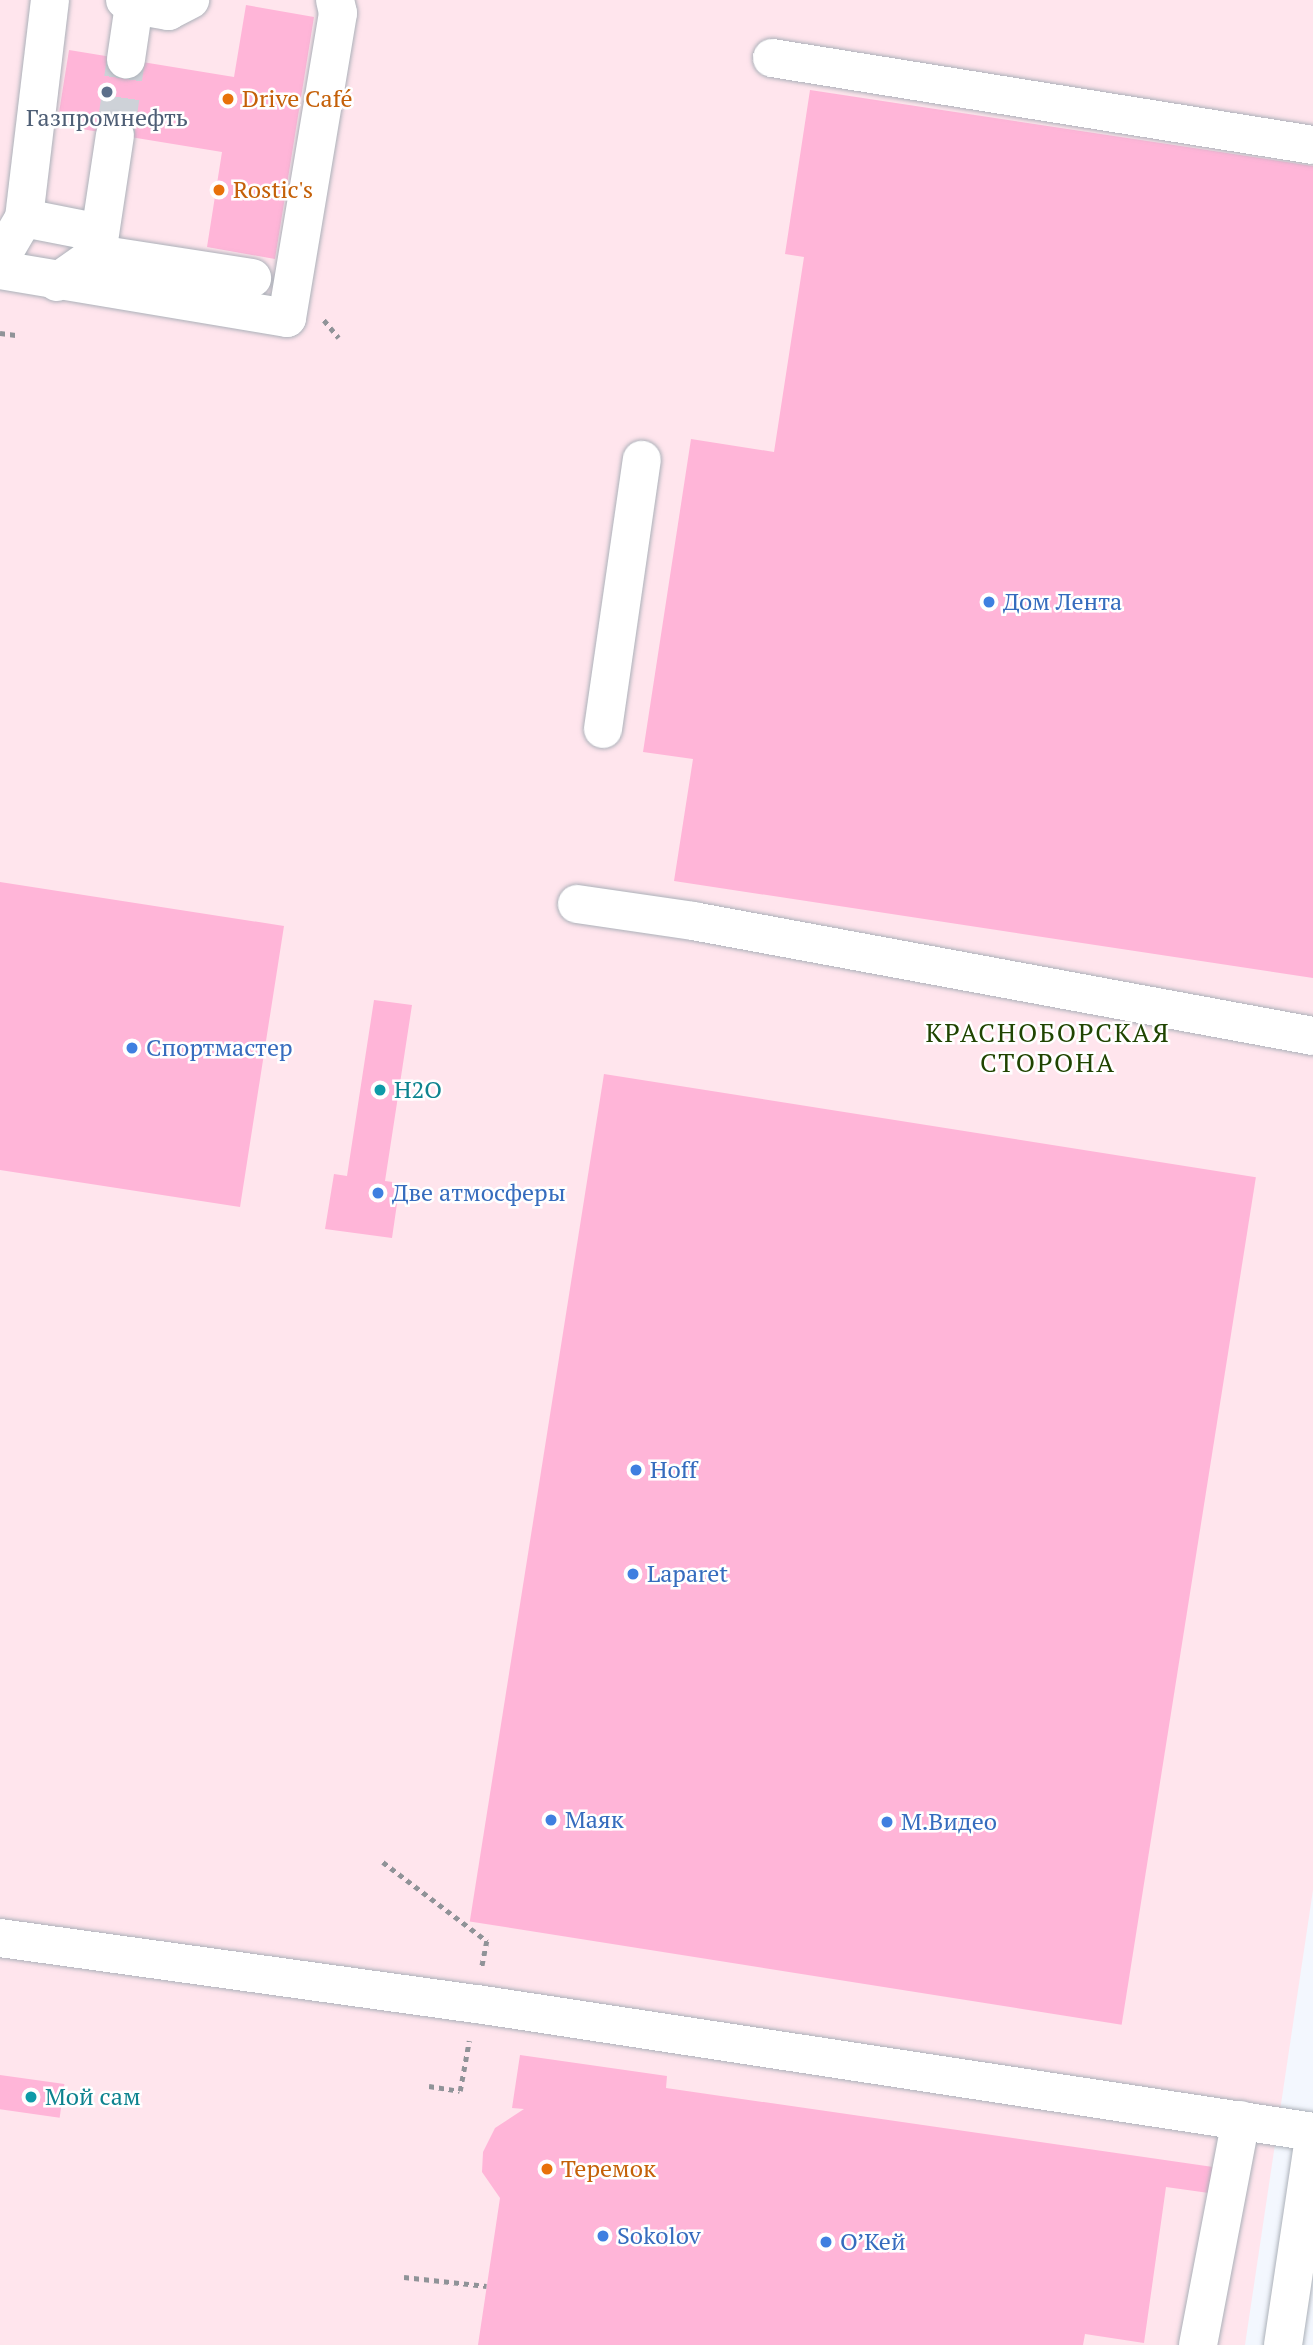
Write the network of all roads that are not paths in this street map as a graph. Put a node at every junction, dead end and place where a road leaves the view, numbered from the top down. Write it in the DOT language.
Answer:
graph roads {
  1 [pos="50,0"];
  2 [pos="190,0"];
  3 [pos="335,0"];
  4 [pos="130,2"];
  5 [pos="772,58"];
  6 [pos="126,59"];
  7 [pos="115,135"];
  8 [pos="1313,145"];
  9 [pos="24,218"];
  10 [pos="98,244"];
  11 [pos="0,258"];
  12 [pos="0,270"];
  13 [pos="252,278"];
  14 [pos="57,282"];
  15 [pos="642,460"];
  16 [pos="603,729"];
  17 [pos="577,904"];
  18 [pos="1313,1036"];
  19 [pos="0,1938"];
  20 [pos="1241,2120"];
  21 [pos="1313,2132"];
  22 [pos="1313,2144"];
  23 [pos="1198,2345"];
  24 [pos="1283,2345"];
  1 -- 9 [label="street"];
  2 -- 4 [label="street"];
  3 -- 14 [label="street"];
  4 -- 6 [label="street"];
  5 -- 8 [label="street"];
  7 -- 10 [label="street"];
  9 -- 10 [label="street"];
  9 -- 11 [label="street"];
  10 -- 13 [label="street"];
  10 -- 14 [label="street"];
  12 -- 14 [label="street"];
  15 -- 16 [label="street"];
  17 -- 18 [label="street"];
  19 -- 20 [label="street"];
  20 -- 21 [label="street"];
  20 -- 23 [label="street"];
  22 -- 24 [label="street"];
}
